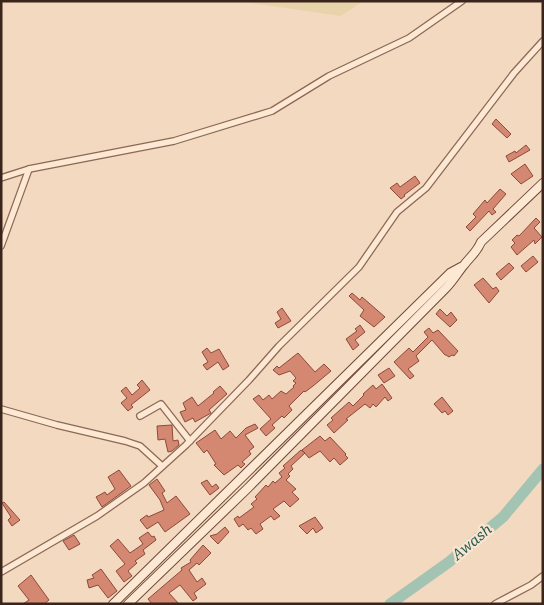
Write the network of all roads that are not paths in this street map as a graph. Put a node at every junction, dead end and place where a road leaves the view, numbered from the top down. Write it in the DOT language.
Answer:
graph roads {
  1 [pos="462,1"];
  2 [pos="543,41"];
  3 [pos="29,169"];
  4 [pos="1,178"];
  5 [pos="543,183"];
  6 [pos="1,246"];
  7 [pos="463,266"];
  8 [pos="1,409"];
  9 [pos="140,416"];
  10 [pos="190,441"];
  11 [pos="162,466"];
  12 [pos="1,572"];
  13 [pos="543,576"];
  14 [pos="113,604"];
  15 [pos="128,604"];
  16 [pos="495,604"];
  1 -- 3 [label="street"];
  2 -- 10 [label="street"];
  3 -- 4 [label="street"];
  3 -- 6 [label="street"];
  5 -- 7 [label="main road"];
  7 -- 14 [label="main road"];
  7 -- 15 [label="main road"];
  8 -- 11 [label="street"];
  9 -- 10 [label="street"];
  10 -- 11 [label="street"];
  11 -- 12 [label="street"];
  13 -- 16 [label="street"];
}
